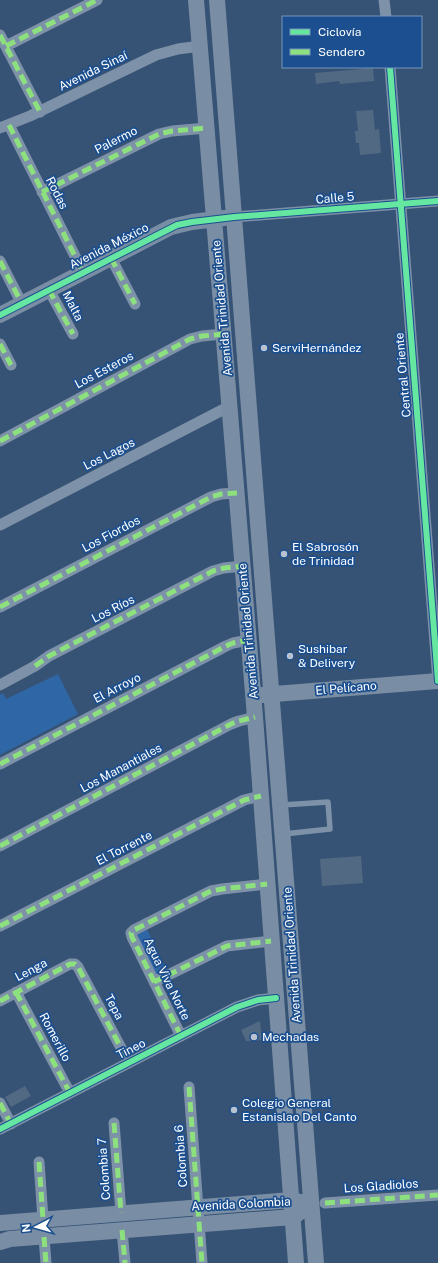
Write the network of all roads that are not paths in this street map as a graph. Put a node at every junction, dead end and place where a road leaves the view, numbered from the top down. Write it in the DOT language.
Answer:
graph roads {
  1 [pos="97,0"];
  2 [pos="196,0"];
  3 [pos="217,0"];
  4 [pos="384,0"];
  5 [pos="386,16"];
  6 [pos="0,35"];
  7 [pos="6,46"];
  8 [pos="200,46"];
  9 [pos="390,68"];
  10 [pos="40,112"];
  11 [pos="4,126"];
  12 [pos="207,128"];
  13 [pos="42,192"];
  14 [pos="438,201"];
  15 [pos="400,204"];
  16 [pos="234,218"];
  17 [pos="214,219"];
  18 [pos="111,258"];
  19 [pos="0,262"];
  20 [pos="83,272"];
  21 [pos="49,290"];
  22 [pos="22,304"];
  23 [pos="135,304"];
  24 [pos="0,315"];
  25 [pos="73,334"];
  26 [pos="224,334"];
  27 [pos="0,344"];
  28 [pos="11,366"];
  29 [pos="230,406"];
  30 [pos="0,440"];
  31 [pos="237,492"];
  32 [pos="0,525"];
  33 [pos="243,566"];
  34 [pos="0,607"];
  35 [pos="249,640"];
  36 [pos="438,681"];
  37 [pos="0,685"];
  38 [pos="272,694"];
  39 [pos="253,696"];
  40 [pos="255,717"];
  41 [pos="0,764"];
  42 [pos="261,796"];
  43 [pos="280,805"];
  44 [pos="282,834"];
  45 [pos="0,846"];
  46 [pos="267,884"];
  47 [pos="0,926"];
  48 [pos="271,941"];
  49 [pos="75,964"];
  50 [pos="154,982"];
  51 [pos="16,992"];
  52 [pos="276,998"];
  53 [pos="0,1001"];
  54 [pos="181,1036"];
  55 [pos="129,1063"];
  56 [pos="189,1087"];
  57 [pos="70,1093"];
  58 [pos="0,1103"];
  59 [pos="114,1123"];
  60 [pos="11,1124"];
  61 [pos="0,1129"];
  62 [pos="39,1162"];
  63 [pos="438,1195"];
  64 [pos="291,1200"];
  65 [pos="318,1204"];
  66 [pos="198,1207"];
  67 [pos="121,1213"];
  68 [pos="293,1217"];
  69 [pos="43,1219"];
  70 [pos="0,1223"];
  71 [pos="199,1224"];
  72 [pos="122,1230"];
  73 [pos="44,1237"];
  74 [pos="0,1242"];
  75 [pos="46,1263"];
  76 [pos="125,1263"];
  77 [pos="202,1263"];
  78 [pos="296,1263"];
  79 [pos="316,1263"];
  1 -- 7 [label="street"];
  2 -- 8 [label="main road, Avenida Trinidad Oriente"];
  3 -- 16 [label="main road, Avenida Trinidad Oriente"];
  4 -- 5 [label="street"];
  6 -- 7 [label="street"];
  7 -- 10 [label="street"];
  8 -- 10 [label="street, Avenida Sinaí"];
  8 -- 12 [label="main road, Avenida Trinidad Oriente"];
  9 -- 15 [label="street, Central Oriente"];
  10 -- 11 [label="street, Avenida Sinaí"];
  11 -- 13 [label="street, Rodas"];
  12 -- 13 [label="street, Palermo"];
  12 -- 17 [label="main road, Avenida Trinidad Oriente"];
  13 -- 20 [label="street, Rodas"];
  14 -- 15 [label="street, Calle 5"];
  15 -- 16 [label="street, Calle 5"];
  15 -- 36 [label="street, Central Oriente"];
  16 -- 17 [label="main road, Avenida México"];
  16 -- 38 [label="main road, Avenida Trinidad Oriente"];
  17 -- 18 [label="main road, Avenida México"];
  17 -- 26 [label="main road, Avenida Trinidad Oriente"];
  18 -- 20 [label="main road, Avenida México"];
  18 -- 23 [label="street"];
  19 -- 22 [label="street"];
  20 -- 21 [label="main road, Avenida México"];
  21 -- 22 [label="main road, Avenida México"];
  21 -- 25 [label="street, Malta"];
  22 -- 24 [label="main road, Avenida México"];
  26 -- 29 [label="main road, Avenida Trinidad Oriente"];
  26 -- 30 [label="street, Los Esteros"];
  27 -- 28 [label="street"];
  29 -- 31 [label="main road, Avenida Trinidad Oriente"];
  29 -- 32 [label="street, Los Lagos"];
  31 -- 33 [label="main road, Avenida Trinidad Oriente"];
  31 -- 34 [label="street, Los Fiordos"];
  33 -- 35 [label="main road, Avenida Trinidad Oriente"];
  33 -- 37 [label="street, Los Ríos"];
  35 -- 39 [label="main road, Avenida Trinidad Oriente"];
  35 -- 41 [label="street, El Arroyo"];
  36 -- 38 [label="main road, El Pelícano"];
  38 -- 39 [label="main road, El Pelícano"];
  38 -- 43 [label="main road, Avenida Trinidad Oriente"];
  39 -- 40 [label="main road, Avenida Trinidad Oriente"];
  40 -- 42 [label="main road, Avenida Trinidad Oriente"];
  40 -- 45 [label="street, Los Manantiales"];
  42 -- 46 [label="main road, Avenida Trinidad Oriente"];
  42 -- 47 [label="street, El Torrente"];
  43 -- 44 [label="main road, Avenida Trinidad Oriente"];
  43 -- 44 [label="lane"];
  44 -- 65 [label="main road, Avenida Trinidad Oriente"];
  46 -- 48 [label="main road, Avenida Trinidad Oriente"];
  46 -- 50 [label="street, Agua Viva Norte"];
  48 -- 50 [label="street"];
  48 -- 52 [label="main road, Avenida Trinidad Oriente"];
  49 -- 51 [label="street, Lenga"];
  49 -- 55 [label="street, Tepa"];
  50 -- 54 [label="street, Agua Viva Norte"];
  51 -- 53 [label="street, Lenga"];
  51 -- 57 [label="street, Romerillo"];
  52 -- 54 [label="street, Tineo"];
  52 -- 64 [label="main road, Avenida Trinidad Oriente"];
  54 -- 55 [label="street, Tineo"];
  55 -- 57 [label="street, Tineo"];
  56 -- 66 [label="street, Colombia 6"];
  57 -- 60 [label="street, Tineo"];
  58 -- 60 [label="street"];
  59 -- 67 [label="street, Colombia 7"];
  60 -- 61 [label="street, Tineo"];
  62 -- 69 [label="street"];
  63 -- 65 [label="street, Los Gladiolos"];
  64 -- 65 [label="main road, Avenida Colombia"];
  64 -- 66 [label="main road, Avenida Colombia"];
  64 -- 68 [label="main road, Avenida Trinidad Oriente"];
  65 -- 68 [label="main road, Avenida Colombia"];
  65 -- 79 [label="main road, Avenida Trinidad Oriente"];
  66 -- 67 [label="main road, Avenida Colombia"];
  66 -- 71 [label="street, Colombia 6"];
  67 -- 69 [label="main road, Avenida Colombia"];
  68 -- 71 [label="main road, Avenida Colombia"];
  68 -- 78 [label="main road, Avenida Trinidad Oriente"];
  69 -- 70 [label="main road, Avenida Colombia"];
  71 -- 72 [label="main road, Avenida Colombia"];
  71 -- 77 [label="street, Colombia 6"];
  72 -- 73 [label="main road, Avenida Colombia"];
  72 -- 76 [label="street"];
  73 -- 74 [label="main road, Avenida Colombia"];
  73 -- 75 [label="street"];
}
